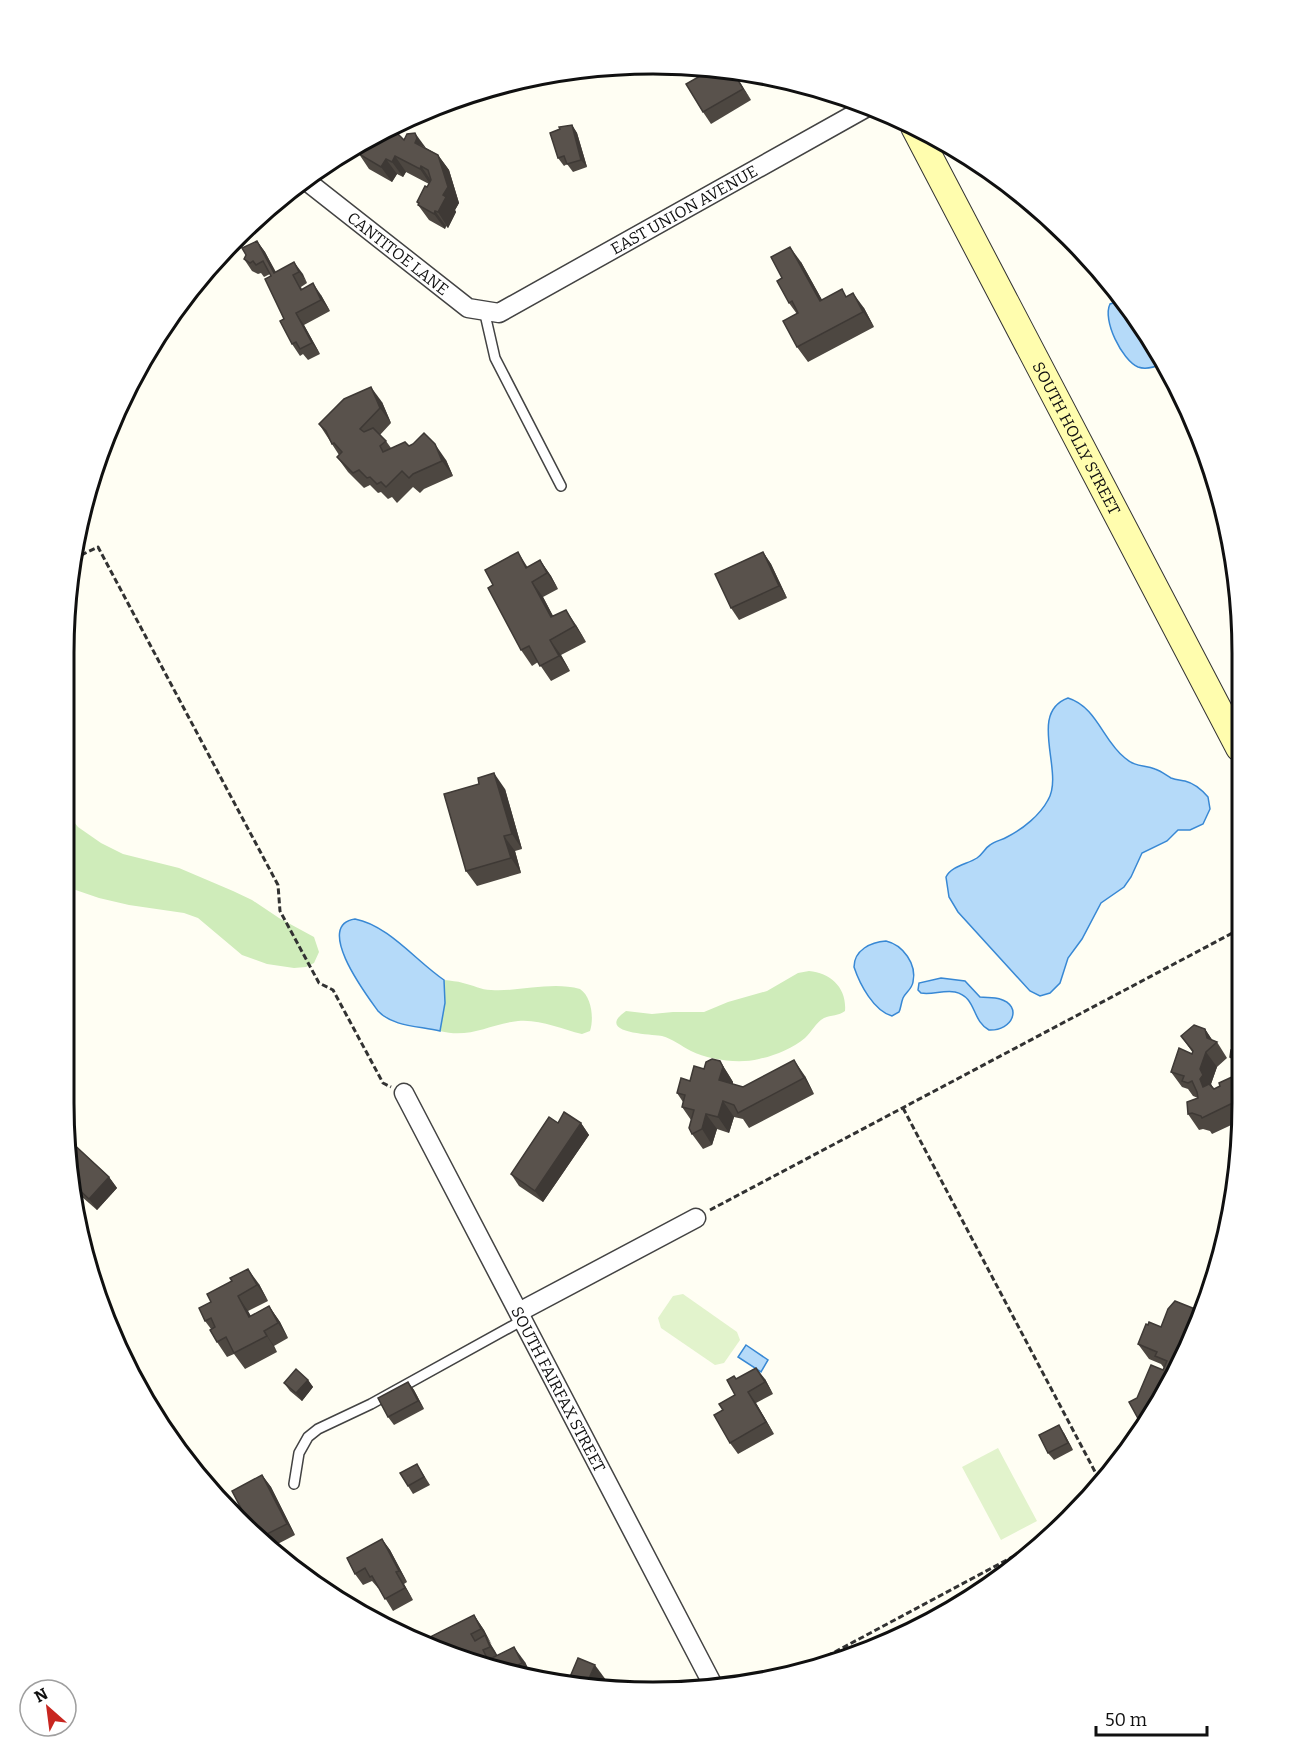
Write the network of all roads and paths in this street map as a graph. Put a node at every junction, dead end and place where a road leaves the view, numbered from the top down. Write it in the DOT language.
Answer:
graph roads {
  1 [pos="859,112"];
  2 [pos="920,139"];
  3 [pos="311,185"];
  4 [pos="491,311"];
  5 [pos="561,486"];
  6 [pos="82,555"];
  7 [pos="1232,735"];
  8 [pos="1232,933"];
  9 [pos="404,1093"];
  10 [pos="903,1108"];
  11 [pos="696,1218"];
  12 [pos="521,1316"];
  13 [pos="1097,1475"];
  14 [pos="294,1484"];
  15 [pos="1014,1556"];
  16 [pos="835,1653"];
  17 [pos="710,1679"];
  1 -- 4 [label="street, EAST UNION AVENUE"];
  2 -- 7 [label="street, SOUTH HOLLY STREET"];
  3 -- 4 [label="street, CANTITOE LANE"];
  4 -- 5 [label="lane"];
  6 -- 9 [label="path"];
  8 -- 10 [label="path"];
  9 -- 12 [label="street, SOUTH FAIRFAX STREET"];
  10 -- 11 [label="path"];
  10 -- 13 [label="path"];
  11 -- 12 [label="street"];
  12 -- 14 [label="lane"];
  12 -- 17 [label="street, SOUTH FAIRFAX STREET"];
  15 -- 16 [label="path"];
}
